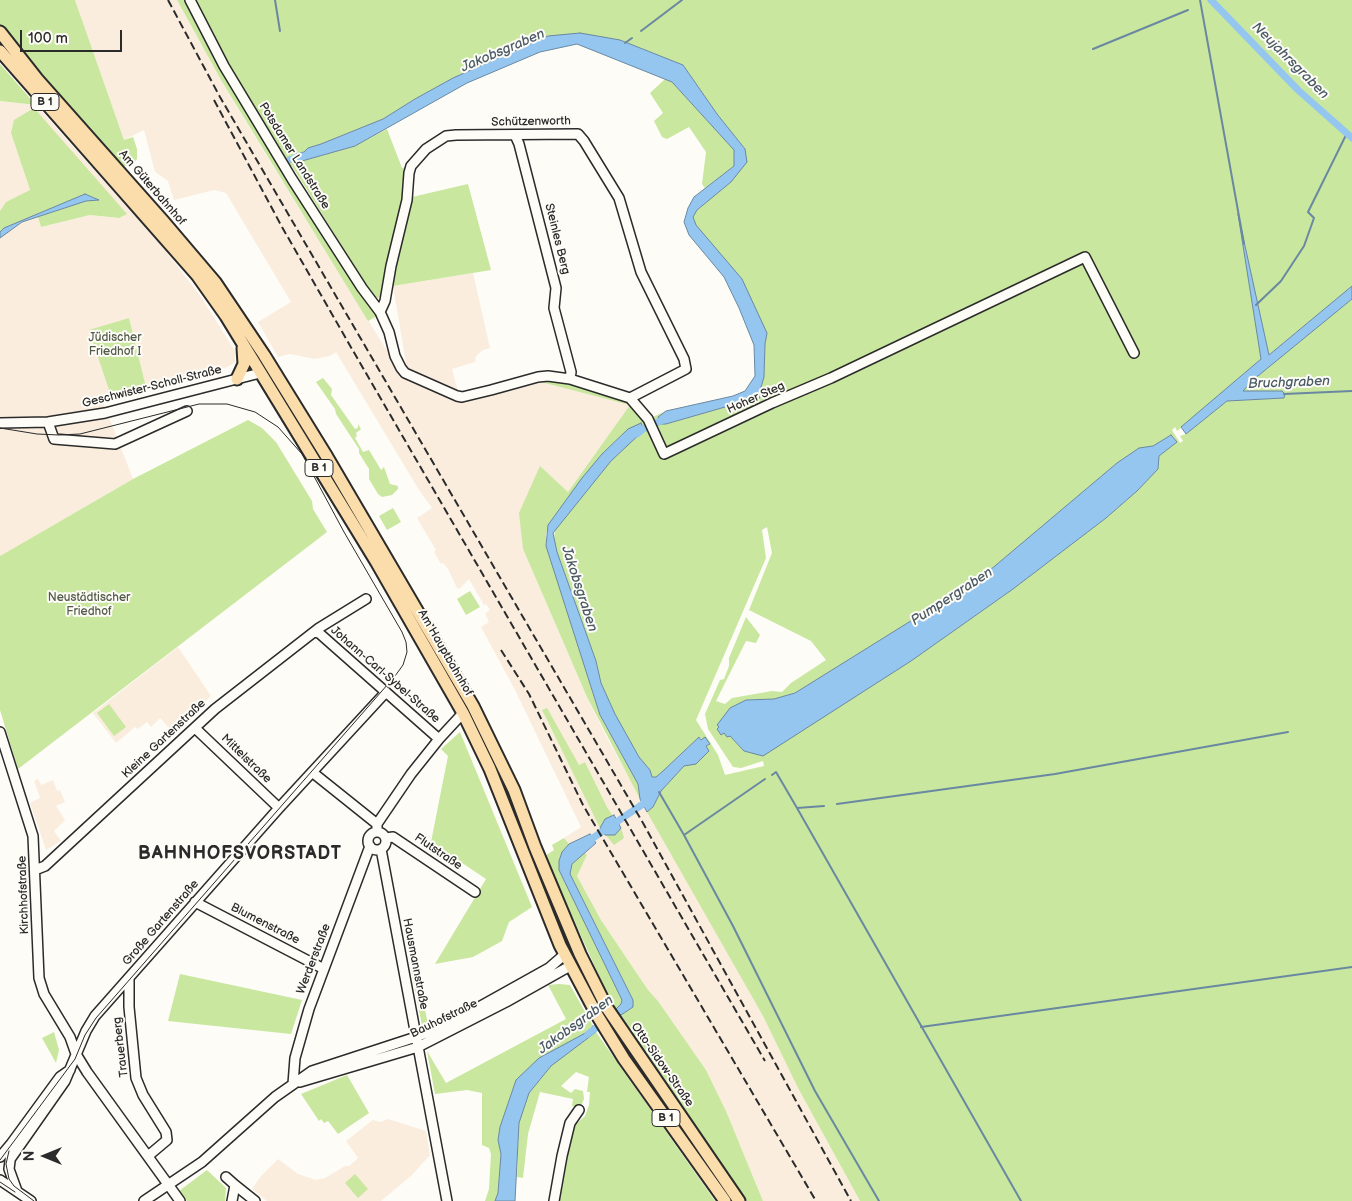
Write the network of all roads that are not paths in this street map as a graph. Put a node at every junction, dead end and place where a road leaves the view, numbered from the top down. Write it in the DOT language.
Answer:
graph roads {
  1 [pos="190,0"];
  2 [pos="0,32"];
  3 [pos="0,51"];
  4 [pos="515,136"];
  5 [pos="126,187"];
  6 [pos="382,316"];
  7 [pos="240,339"];
  8 [pos="1134,353"];
  9 [pos="273,369"];
  10 [pos="260,373"];
  11 [pos="237,379"];
  12 [pos="570,379"];
  13 [pos="630,398"];
  14 [pos="187,411"];
  15 [pos="48,422"];
  16 [pos="0,423"];
  17 [pos="366,599"];
  18 [pos="314,632"];
  19 [pos="386,692"];
  20 [pos="473,706"];
  21 [pos="463,712"];
  22 [pos="195,728"];
  23 [pos="0,732"];
  24 [pos="439,739"];
  25 [pos="312,772"];
  26 [pos="514,790"];
  27 [pos="500,795"];
  28 [pos="279,808"];
  29 [pos="377,828"];
  30 [pos="386,838"];
  31 [pos="370,846"];
  32 [pos="381,849"];
  33 [pos="35,870"];
  34 [pos="475,892"];
  35 [pos="195,902"];
  36 [pos="580,954"];
  37 [pos="564,955"];
  38 [pos="570,966"];
  39 [pos="324,969"];
  40 [pos="129,978"];
  41 [pos="416,1037"];
  42 [pos="418,1047"];
  43 [pos="76,1054"];
  44 [pos="70,1070"];
  45 [pos="293,1084"];
  46 [pos="578,1110"];
  47 [pos="11,1144"];
  48 [pos="148,1156"];
  49 [pos="0,1157"];
  50 [pos="11,1158"];
  51 [pos="226,1177"];
  52 [pos="0,1180"];
  53 [pos="169,1185"];
  54 [pos="235,1185"];
  55 [pos="17,1191"];
  56 [pos="31,1201"];
  57 [pos="144,1201"];
  58 [pos="180,1201"];
  59 [pos="232,1201"];
  60 [pos="255,1201"];
  61 [pos="447,1201"];
  62 [pos="554,1201"];
  63 [pos="725,1201"];
  64 [pos="739,1201"];
  1 -- 6 [label="street, Potsdamer Landstraße"];
  2 -- 5 [label="main road, Am Güterbahnhof"];
  3 -- 5 [label="main road, Am Güterbahnhof / B 1"];
  4 -- 6 [label="street, Schützenworth"];
  4 -- 12 [label="street, Steinles Berg"];
  4 -- 13 [label="street, Schützenworth"];
  5 -- 7 [label="main road, Am Güterbahnhof / B 1"];
  5 -- 9 [label="main road, Am Güterbahnhof / B 1"];
  6 -- 12 [label="street"];
  7 -- 10 [label="main road, Am Güterbahnhof / B 1"];
  7 -- 11 [label="main road"];
  8 -- 13 [label="street, Hoher Steg"];
  9 -- 10 [label="main road"];
  9 -- 20 [label="main road, Am Hauptbahnhof / B 1"];
  10 -- 11 [label="street, Geschwister-Scholl-Straße"];
  10 -- 21 [label="main road, Am Hauptbahnhof / B 1"];
  11 -- 15 [label="street, Geschwister-Scholl-Straße"];
  12 -- 13 [label="street"];
  14 -- 15 [label="street"];
  15 -- 16 [label="street, Geschwister-Scholl-Straße"];
  17 -- 18 [label="street, Kleine Gartenstraße"];
  18 -- 19 [label="street, Johann-Carl-Sybel-Straße"];
  18 -- 22 [label="street, Kleine Gartenstraße"];
  19 -- 24 [label="street, Johann-Carl-Sybel-Straße"];
  19 -- 25 [label="street, Große Gartenstraße"];
  20 -- 21 [label="main road"];
  20 -- 26 [label="main road, Am Hauptbahnhof / B 1"];
  21 -- 24 [label="street, Werderstraße"];
  21 -- 27 [label="main road, Am Hauptbahnhof / B 1"];
  22 -- 28 [label="street, Mittelstraße"];
  22 -- 33 [label="street, Kleine Gartenstraße"];
  23 -- 33 [label="street, Kirchhofstraße"];
  24 -- 29 [label="street, Werderstraße"];
  25 -- 28 [label="street, Große Gartenstraße"];
  25 -- 29 [label="street"];
  26 -- 27 [label="main road"];
  26 -- 36 [label="main road, Am Hauptbahnhof / B 1"];
  27 -- 37 [label="main road, Am Hauptbahnhof / B 1"];
  28 -- 35 [label="street, Große Gartenstraße"];
  29 -- 30 [label="street"];
  29 -- 31 [label="street, Werderstraße"];
  30 -- 32 [label="street"];
  30 -- 34 [label="street, Flutstraße"];
  31 -- 32 [label="street"];
  31 -- 39 [label="street, Werderstraße"];
  32 -- 41 [label="street, Hausmannstraße"];
  33 -- 43 [label="street, Kirchhofstraße"];
  35 -- 39 [label="street, Blumenstraße"];
  35 -- 40 [label="street, Große Gartenstraße"];
  36 -- 37 [label="main road"];
  36 -- 38 [label="main road"];
  36 -- 64 [label="main road, Otto-Sidow-Straße / B 1"];
  37 -- 38 [label="main road, Am Hauptbahnhof / B 1"];
  37 -- 41 [label="street, Bauhofstraße"];
  38 -- 42 [label="street, Bauhofstraße"];
  38 -- 63 [label="main road, B 1"];
  39 -- 45 [label="street, Werderstraße"];
  40 -- 43 [label="street, Große Gartenstraße"];
  40 -- 48 [label="street, Trauerberg"];
  41 -- 42 [label="street, Hausmannstraße"];
  41 -- 45 [label="street, Bauhofstraße"];
  42 -- 45 [label="street, Bauhofstraße"];
  42 -- 61 [label="street, Hausmannstraße"];
  43 -- 44 [label="street, Große Gartenstraße"];
  43 -- 48 [label="street"];
  44 -- 47 [label="street, Große Gartenstraße"];
  44 -- 50 [label="street, Große Gartenstraße"];
  45 -- 53 [label="street, Bauhofstraße"];
  46 -- 62 [label="street"];
  47 -- 49 [label="street, Große Gartenstraße"];
  47 -- 50 [label="street"];
  48 -- 53 [label="street"];
  50 -- 55 [label="street"];
  51 -- 54 [label="street"];
  52 -- 55 [label="street"];
  53 -- 57 [label="street, Bauhofstraße"];
  53 -- 58 [label="street"];
  54 -- 59 [label="street"];
  54 -- 60 [label="street"];
  55 -- 56 [label="street"];
}
